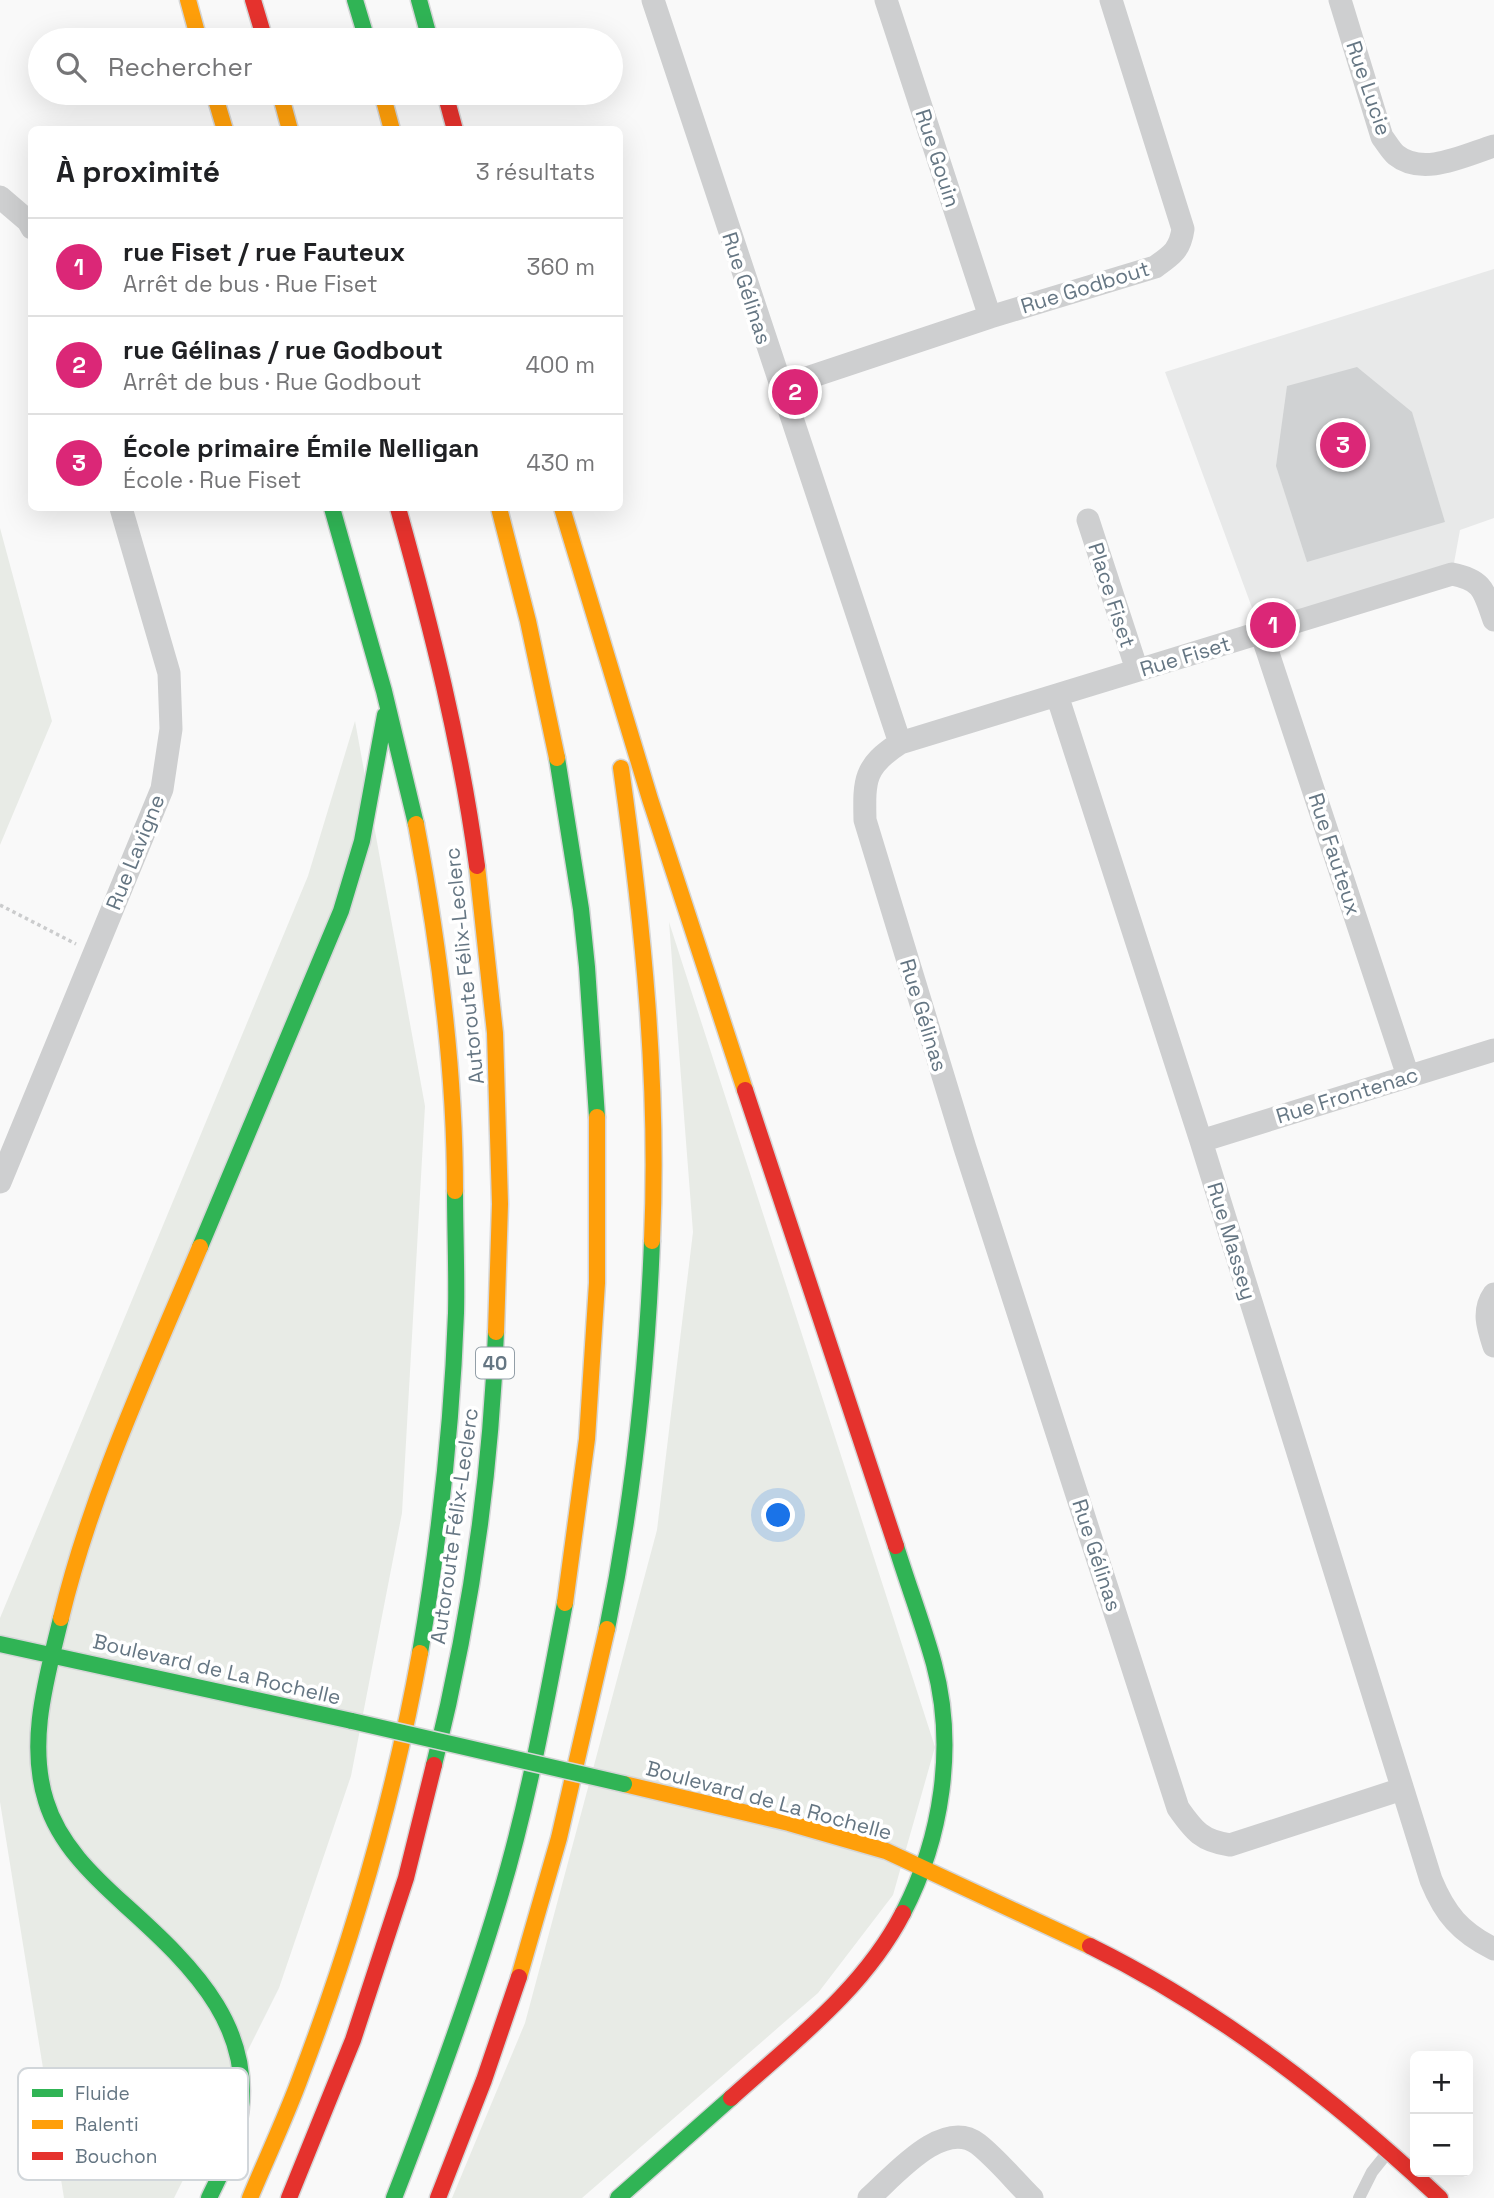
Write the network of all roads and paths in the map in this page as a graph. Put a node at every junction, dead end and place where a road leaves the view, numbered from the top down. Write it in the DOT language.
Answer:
graph roads {
  1 [pos="188,0"];
  2 [pos="253,0"];
  3 [pos="355,0"];
  4 [pos="419,0"];
  5 [pos="653,0"];
  6 [pos="886,0"];
  7 [pos="1111,0"];
  8 [pos="1340,0"];
  9 [pos="196,28"];
  10 [pos="261,28"];
  11 [pos="363,28"];
  12 [pos="427,28"];
  13 [pos="218,105"];
  14 [pos="283,105"];
  15 [pos="385,105"];
  16 [pos="448,105"];
  17 [pos="224,126"];
  18 [pos="289,126"];
  19 [pos="391,126"];
  20 [pos="454,126"];
  21 [pos="1494,146"];
  22 [pos="0,197"];
  23 [pos="28,221"];
  24 [pos="990,317"];
  25 [pos="780,387"];
  26 [pos="122,511"];
  27 [pos="333,511"];
  28 [pos="399,511"];
  29 [pos="500,511"];
  30 [pos="563,511"];
  31 [pos="1088,520"];
  32 [pos="1494,620"];
  33 [pos="1261,632"];
  34 [pos="600,638"];
  35 [pos="1137,670"];
  36 [pos="1057,695"];
  37 [pos="387,702"];
  38 [pos="900,743"];
  39 [pos="0,905"];
  40 [pos="94,953"];
  41 [pos="1494,1050"];
  42 [pos="1408,1076"];
  43 [pos="1201,1141"];
  44 [pos="0,1182"];
  45 [pos="1494,1294"];
  46 [pos="1494,1346"];
  47 [pos="0,1644"];
  48 [pos="53,1654"];
  49 [pos="1402,1789"];
  50 [pos="924,1867"];
  51 [pos="1494,1949"];
  52 [pos="239,2068"];
  53 [pos="1388,2152"];
  54 [pos="217,2180"];
  55 [pos="209,2198"];
  56 [pos="250,2198"];
  57 [pos="289,2198"];
  58 [pos="394,2198"];
  59 [pos="438,2198"];
  60 [pos="618,2198"];
  61 [pos="869,2198"];
  62 [pos="1032,2198"];
  63 [pos="1359,2198"];
  64 [pos="1440,2198"];
  1 -- 9 [label="main road"];
  2 -- 10 [label="main road"];
  3 -- 11 [label="main road"];
  4 -- 12 [label="main road"];
  5 -- 25 [label="street, Rue Gélinas"];
  6 -- 24 [label="street, Rue Gouin"];
  7 -- 24 [label="street, Rue Godbout"];
  8 -- 21 [label="street, Rue Lucie"];
  13 -- 17 [label="main road"];
  14 -- 18 [label="main road"];
  15 -- 19 [label="main road"];
  16 -- 20 [label="main road"];
  22 -- 23 [label="street"];
  24 -- 25 [label="street, Rue Godbout"];
  25 -- 38 [label="street, Rue Gélinas"];
  26 -- 40 [label="street, Rue Lavigne"];
  27 -- 37 [label="main road"];
  28 -- 57 [label="main road, Autoroute Félix-Leclerc / 40"];
  29 -- 58 [label="main road"];
  30 -- 34 [label="main road"];
  31 -- 35 [label="street, Place Fiset"];
  32 -- 33 [label="street, Rue Fiset"];
  33 -- 35 [label="street, Rue Fiset"];
  33 -- 42 [label="street, Rue Fauteux"];
  34 -- 50 [label="main road"];
  34 -- 59 [label="main road"];
  35 -- 36 [label="street, Rue Fiset"];
  36 -- 38 [label="street, Rue Fiset"];
  36 -- 43 [label="street, Rue Massey"];
  37 -- 48 [label="main road"];
  37 -- 56 [label="main road"];
  38 -- 49 [label="street, Rue Gélinas"];
  39 -- 40 [label="path"];
  40 -- 44 [label="street, Rue Lavigne"];
  41 -- 42 [label="street, Rue Frontenac"];
  42 -- 43 [label="street, Rue Frontenac"];
  43 -- 49 [label="street, Rue Massey"];
  45 -- 46 [label="street"];
  47 -- 48 [label="main road, Boulevard de La Rochelle"];
  48 -- 50 [label="main road, Boulevard de La Rochelle, bridge"];
  48 -- 52 [label="main road"];
  49 -- 51 [label="street, Rue Massey"];
  50 -- 53 [label="main road, Boulevard de La Rochelle"];
  50 -- 60 [label="main road"];
  53 -- 63 [label="lane"];
  53 -- 64 [label="main road, Boulevard de La Rochelle"];
  54 -- 55 [label="main road"];
  61 -- 62 [label="street"];
}
